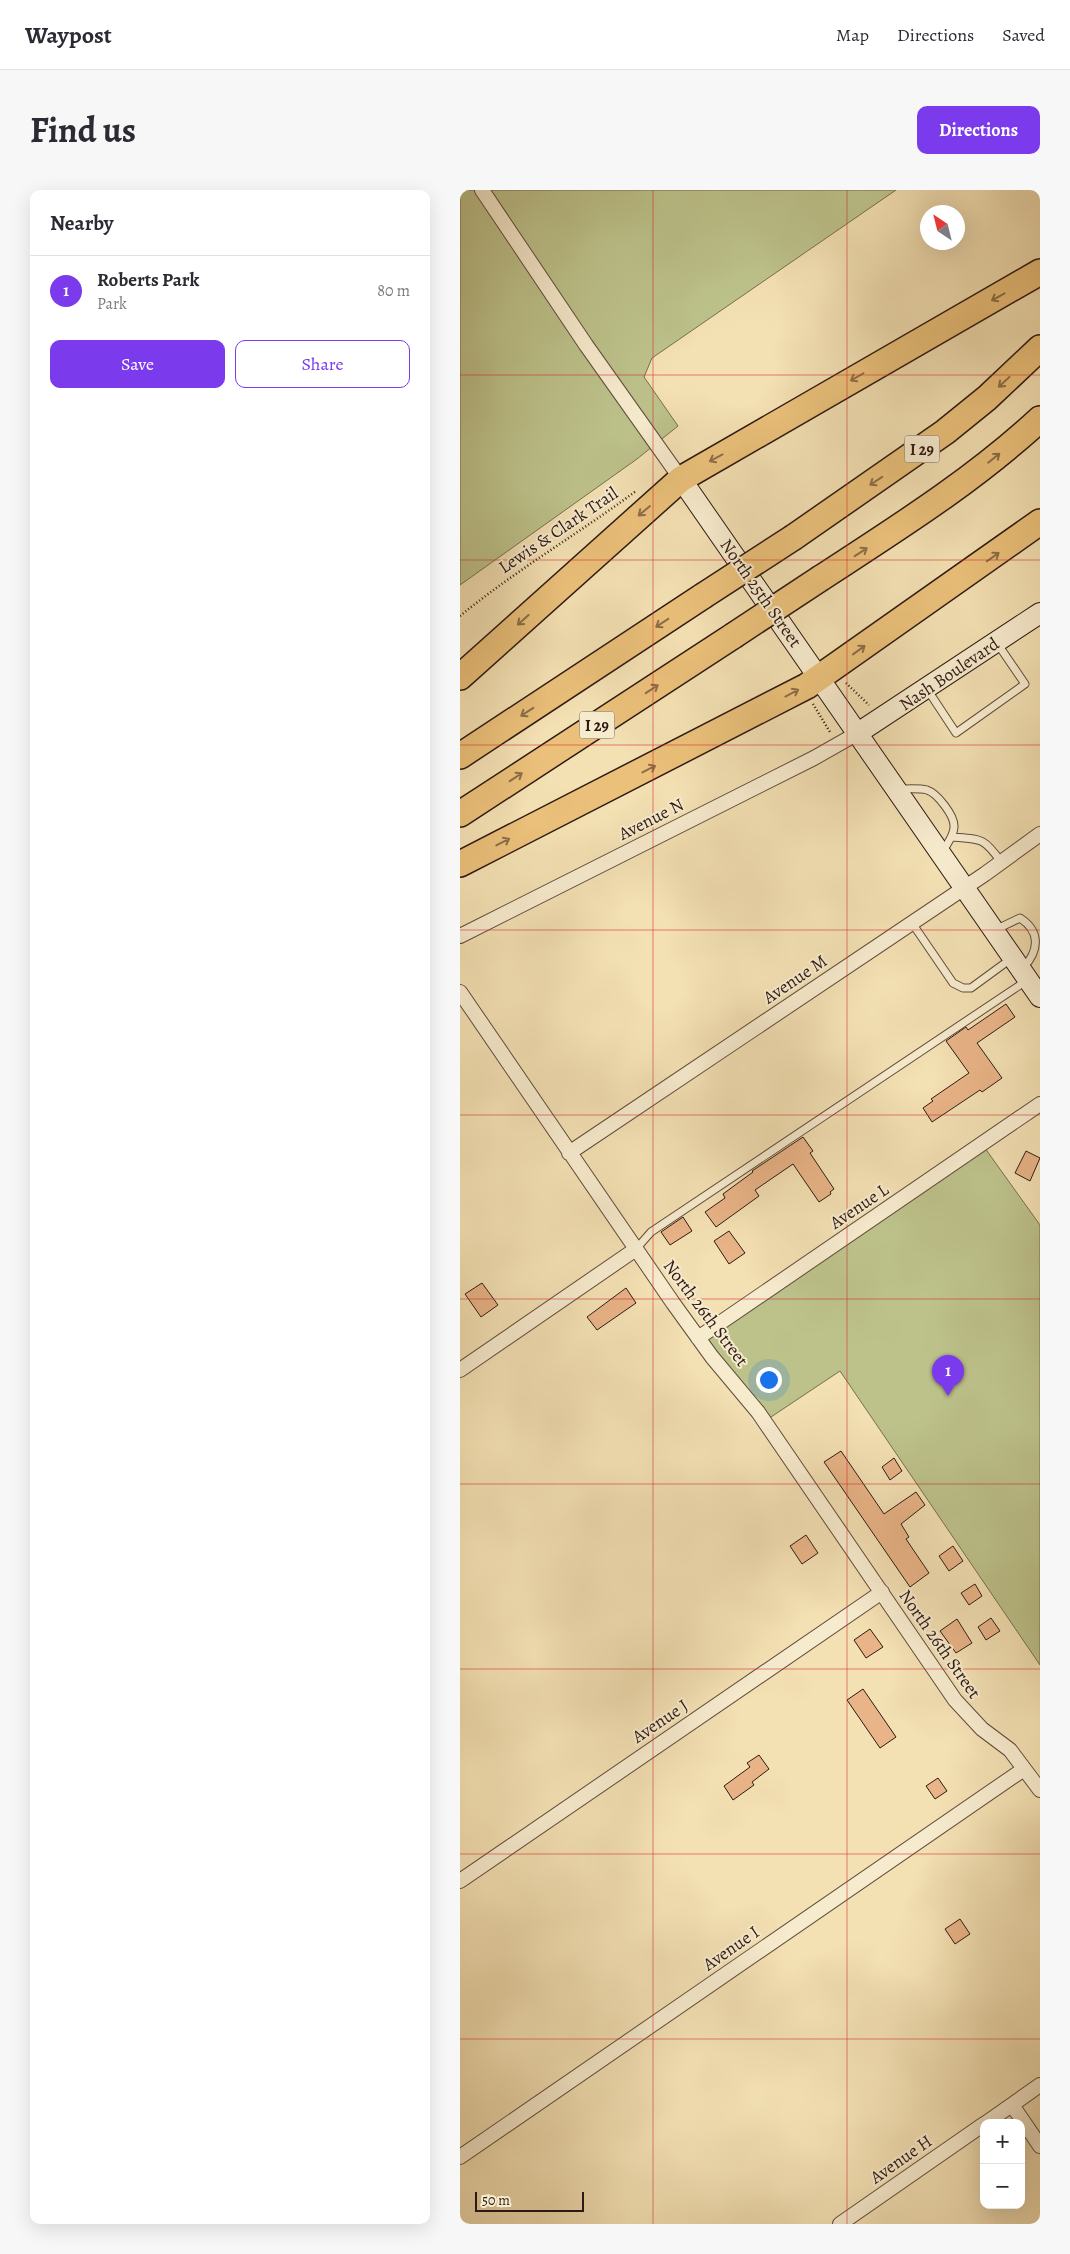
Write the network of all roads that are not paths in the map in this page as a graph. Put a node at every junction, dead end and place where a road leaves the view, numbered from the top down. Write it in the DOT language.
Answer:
graph roads {
  1 [pos="482,190"];
  2 [pos="1040,272"];
  3 [pos="1040,348"];
  4 [pos="1040,419"];
  5 [pos="681,479"];
  6 [pos="1040,522"];
  7 [pos="1040,613"];
  8 [pos="997,642"];
  9 [pos="460,677"];
  10 [pos="820,678"];
  11 [pos="926,689"];
  12 [pos="858,733"];
  13 [pos="460,756"];
  14 [pos="896,789"];
  15 [pos="460,814"];
  16 [pos="1040,834"];
  17 [pos="952,837"];
  18 [pos="941,854"];
  19 [pos="1001,862"];
  20 [pos="460,864"];
  21 [pos="965,888"];
  22 [pos="912,923"];
  23 [pos="994,930"];
  24 [pos="460,936"];
  25 [pos="1021,969"];
  26 [pos="460,992"];
  27 [pos="1040,997"];
  28 [pos="1040,1104"];
  29 [pos="569,1153"];
  30 [pos="636,1249"];
  31 [pos="698,1338"];
  32 [pos="460,1370"];
  33 [pos="882,1592"];
  34 [pos="1024,1769"];
  35 [pos="1040,1790"];
  36 [pos="460,1881"];
  37 [pos="1040,2085"];
  38 [pos="1012,2105"];
  39 [pos="991,2119"];
  40 [pos="980,2126"];
  41 [pos="1040,2146"];
  42 [pos="460,2157"];
  43 [pos="840,2224"];
  1 -- 5 [label="street, North 25th Street"];
  2 -- 5 [label="highway, one-way"];
  3 -- 13 [label="highway, I 29, one-way, bridge"];
  15 -- 4 [label="highway, I 29, one-way, bridge"];
  5 -- 9 [label="highway, one-way"];
  5 -- 10 [label="street, North 25th Street"];
  10 -- 6 [label="highway, one-way"];
  7 -- 8 [label="street, Nash Boulevard"];
  8 -- 11 [label="street, Nash Boulevard"];
  8 -- 11 [label="lane"];
  10 -- 12 [label="street, North 25th Street"];
  20 -- 10 [label="highway, one-way"];
  11 -- 12 [label="street, Nash Boulevard"];
  12 -- 14 [label="street, North 25th Street"];
  12 -- 24 [label="street, Avenue N"];
  14 -- 17 [label="lane"];
  14 -- 18 [label="street, North 25th Street"];
  16 -- 19 [label="street, Avenue M"];
  17 -- 18 [label="lane"];
  17 -- 19 [label="lane"];
  18 -- 21 [label="street, North 25th Street"];
  19 -- 21 [label="street, Avenue M"];
  21 -- 22 [label="street, Avenue M"];
  21 -- 23 [label="street, North 25th Street"];
  22 -- 25 [label="lane"];
  22 -- 29 [label="street, Avenue M"];
  23 -- 25 [label="street, North 25th Street"];
  23 -- 25 [label="lane"];
  25 -- 27 [label="street, North 25th Street"];
  25 -- 30 [label="lane"];
  26 -- 29 [label="street, North 26th Street"];
  28 -- 31 [label="street, Avenue L"];
  29 -- 30 [label="street, North 26th Street"];
  30 -- 31 [label="street, North 26th Street"];
  30 -- 32 [label="street"];
  31 -- 33 [label="street, North 26th Street"];
  33 -- 34 [label="street, North 26th Street"];
  33 -- 36 [label="street, Avenue J"];
  34 -- 35 [label="street, North 26th Street"];
  34 -- 42 [label="street, Avenue I"];
  37 -- 38 [label="street, Avenue H"];
  38 -- 39 [label="street, Avenue H"];
  38 -- 41 [label="street"];
  40 -- 43 [label="street, Avenue H"];
}
